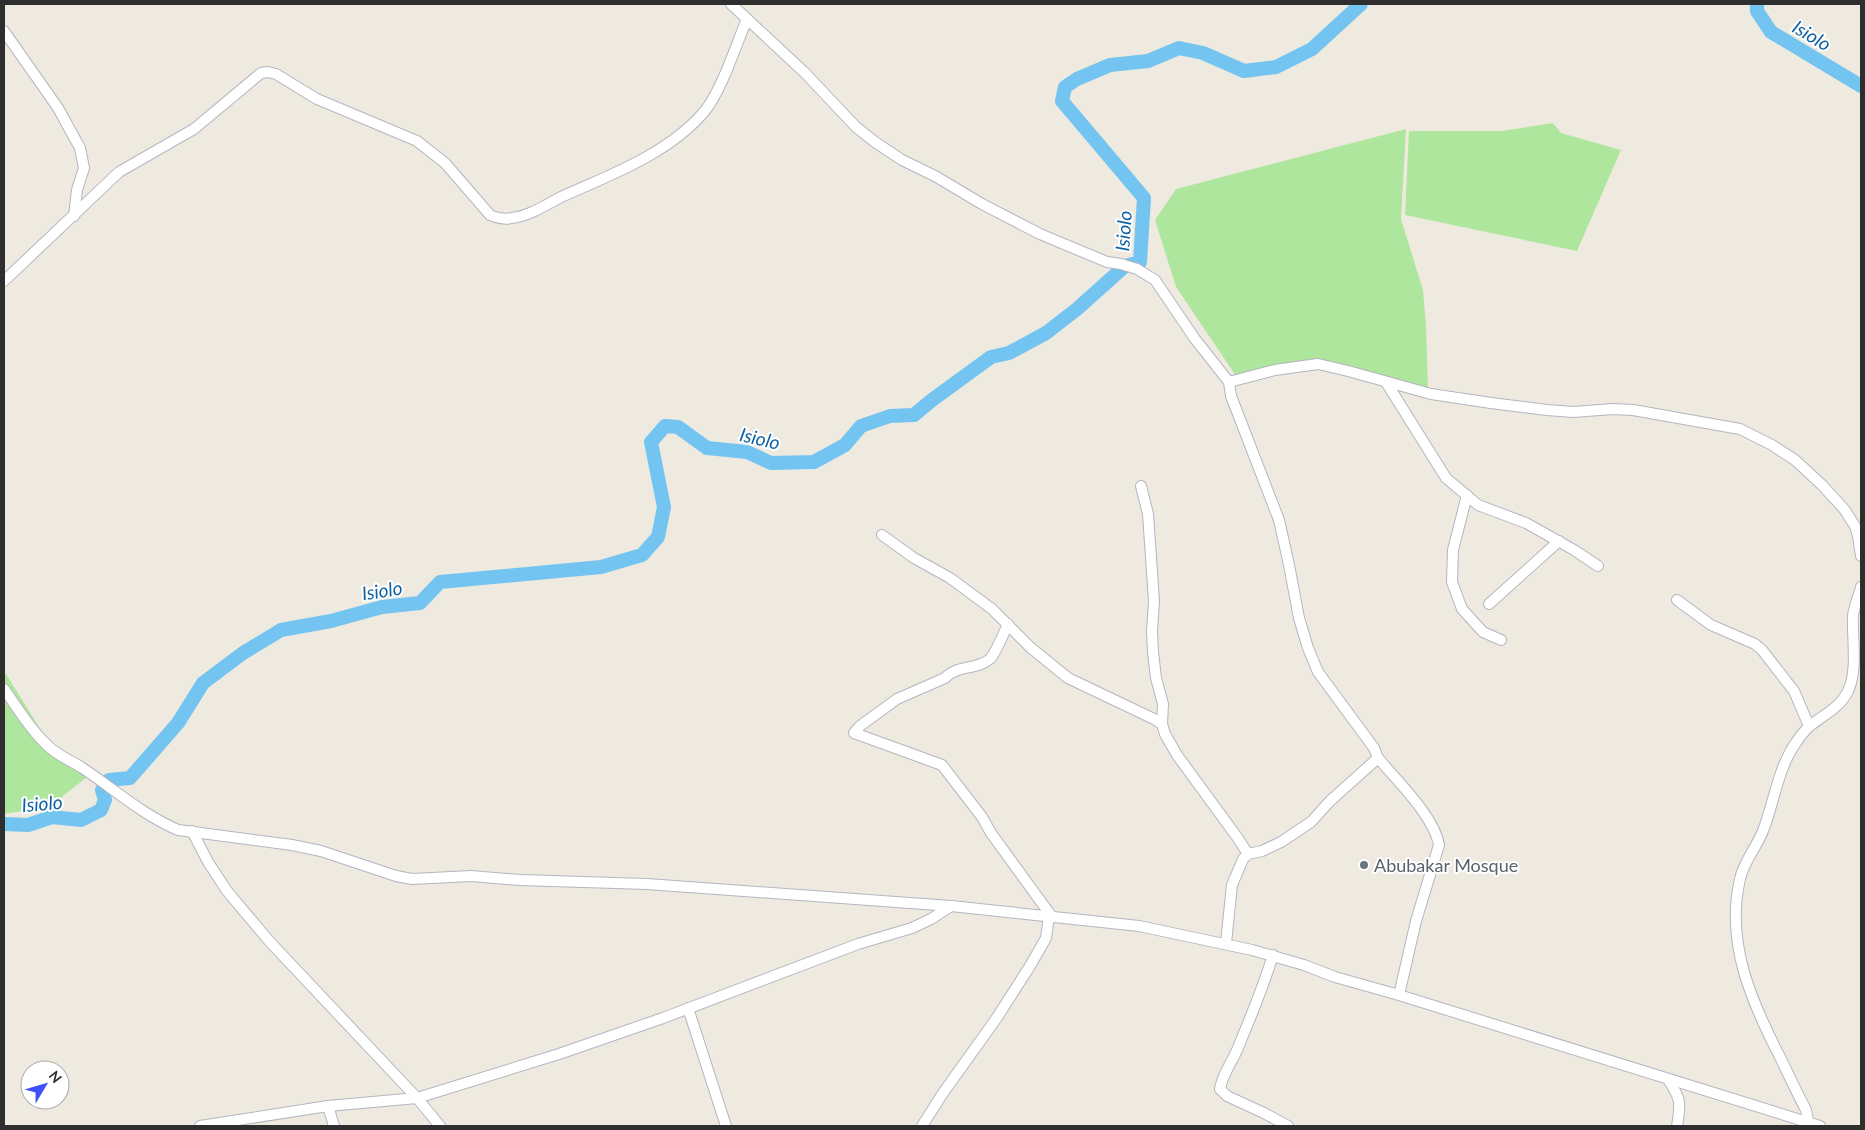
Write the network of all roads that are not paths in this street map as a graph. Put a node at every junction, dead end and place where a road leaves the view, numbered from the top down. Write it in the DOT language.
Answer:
graph roads {
  1 [pos="731,4"];
  2 [pos="747,19"];
  3 [pos="4,31"];
  4 [pos="74,216"];
  5 [pos="4,281"];
  6 [pos="1229,382"];
  7 [pos="1386,382"];
  8 [pos="1141,486"];
  9 [pos="1467,495"];
  10 [pos="882,535"];
  11 [pos="1559,541"];
  12 [pos="1861,556"];
  13 [pos="1598,566"];
  14 [pos="1861,587"];
  15 [pos="1677,600"];
  16 [pos="1489,604"];
  17 [pos="1008,624"];
  18 [pos="1501,640"];
  19 [pos="4,688"];
  20 [pos="1162,724"];
  21 [pos="1809,726"];
  22 [pos="1378,758"];
  23 [pos="192,831"];
  24 [pos="1248,854"];
  25 [pos="951,906"];
  26 [pos="1051,917"];
  27 [pos="1226,943"];
  28 [pos="1273,955"];
  29 [pos="1399,995"];
  30 [pos="688,1008"];
  31 [pos="1668,1079"];
  32 [pos="417,1098"];
  33 [pos="328,1106"];
  34 [pos="1809,1124"];
  35 [pos="200,1126"];
  36 [pos="334,1126"];
  37 [pos="440,1126"];
  38 [pos="726,1126"];
  39 [pos="922,1126"];
  40 [pos="1288,1126"];
  41 [pos="1677,1126"];
  42 [pos="1820,1126"];
  1 -- 2 [label="street"];
  2 -- 4 [label="street"];
  2 -- 6 [label="street"];
  3 -- 4 [label="street"];
  4 -- 5 [label="street"];
  6 -- 7 [label="street"];
  6 -- 22 [label="street"];
  7 -- 9 [label="street"];
  7 -- 12 [label="street"];
  8 -- 20 [label="street"];
  9 -- 11 [label="street"];
  9 -- 18 [label="street"];
  10 -- 17 [label="street"];
  11 -- 13 [label="street"];
  11 -- 16 [label="street"];
  14 -- 21 [label="street"];
  15 -- 21 [label="street"];
  17 -- 20 [label="street"];
  17 -- 26 [label="street"];
  19 -- 23 [label="street"];
  20 -- 24 [label="street"];
  21 -- 34 [label="street"];
  22 -- 24 [label="street"];
  22 -- 29 [label="street"];
  23 -- 25 [label="street"];
  23 -- 32 [label="street"];
  24 -- 27 [label="street"];
  25 -- 26 [label="street"];
  25 -- 30 [label="street"];
  26 -- 27 [label="street"];
  26 -- 39 [label="street"];
  27 -- 28 [label="street"];
  28 -- 29 [label="street"];
  28 -- 40 [label="street"];
  29 -- 31 [label="street"];
  30 -- 32 [label="street"];
  30 -- 38 [label="street"];
  31 -- 34 [label="street"];
  31 -- 41 [label="street"];
  32 -- 33 [label="street"];
  32 -- 37 [label="street"];
  33 -- 35 [label="street"];
  33 -- 36 [label="street"];
  34 -- 42 [label="street"];
}
